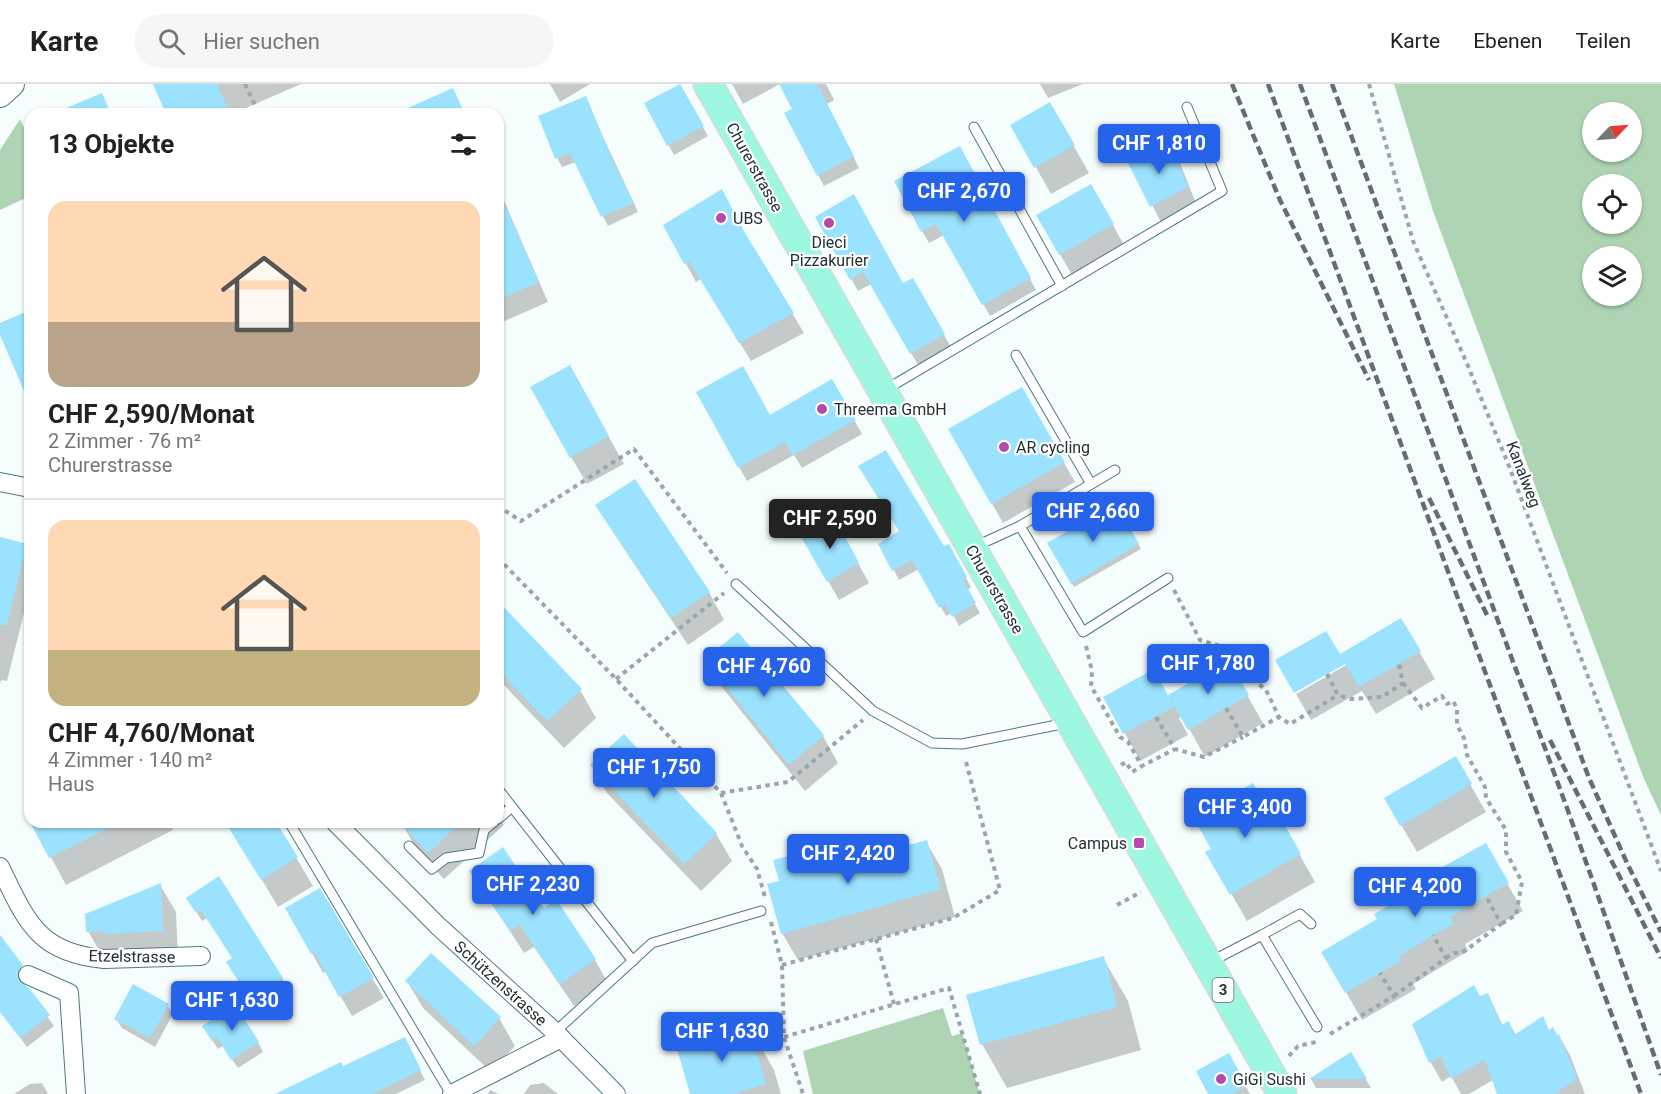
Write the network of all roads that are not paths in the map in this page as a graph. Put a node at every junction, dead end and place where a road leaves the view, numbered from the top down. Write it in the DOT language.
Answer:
graph roads {
  1 [pos="11,84"];
  2 [pos="708,84"];
  3 [pos="0,94"];
  4 [pos="1186,106"];
  5 [pos="974,127"];
  6 [pos="1062,286"];
  7 [pos="1016,355"];
  8 [pos="882,391"];
  9 [pos="1115,470"];
  10 [pos="0,482"];
  11 [pos="1091,484"];
  12 [pos="24,487"];
  13 [pos="1020,526"];
  14 [pos="972,549"];
  15 [pos="1168,578"];
  16 [pos="736,584"];
  17 [pos="1071,722"];
  18 [pos="504,797"];
  19 [pos="512,807"];
  20 [pos="504,814"];
  21 [pos="293,828"];
  22 [pos="340,828"];
  23 [pos="486,828"];
  24 [pos="409,846"];
  25 [pos="0,867"];
  26 [pos="765,911"];
  27 [pos="1311,924"];
  28 [pos="1262,935"];
  29 [pos="201,956"];
  30 [pos="633,961"];
  31 [pos="1208,964"];
  32 [pos="28,975"];
  33 [pos="1317,1027"];
  34 [pos="558,1035"];
  35 [pos="76,1094"];
  36 [pos="452,1094"];
  37 [pos="615,1094"];
  38 [pos="1282,1094"];
  1 -- 3 [label="street"];
  2 -- 8 [label="main road, Churerstrasse / 3"];
  4 -- 6 [label="lane"];
  5 -- 6 [label="lane"];
  6 -- 8 [label="lane"];
  7 -- 11 [label="lane"];
  8 -- 14 [label="main road, Churerstrasse / 3"];
  9 -- 11 [label="lane"];
  10 -- 12 [label="street"];
  11 -- 13 [label="lane"];
  13 -- 14 [label="lane"];
  13 -- 15 [label="lane"];
  14 -- 17 [label="main road, Churerstrasse / 3"];
  16 -- 17 [label="lane"];
  17 -- 31 [label="main road, Churerstrasse / 3"];
  18 -- 19 [label="lane"];
  19 -- 20 [label="lane"];
  19 -- 30 [label="lane"];
  21 -- 36 [label="lane"];
  22 -- 34 [label="street, Schützenstrasse"];
  23 -- 24 [label="lane"];
  25 -- 29 [label="street, Etzelstrasse"];
  26 -- 30 [label="lane"];
  27 -- 28 [label="lane"];
  28 -- 31 [label="lane"];
  28 -- 33 [label="lane"];
  30 -- 34 [label="lane"];
  31 -- 38 [label="main road, Churerstrasse / 3"];
  32 -- 35 [label="street"];
  34 -- 36 [label="street"];
  34 -- 37 [label="street, Schützenstrasse"];
}
